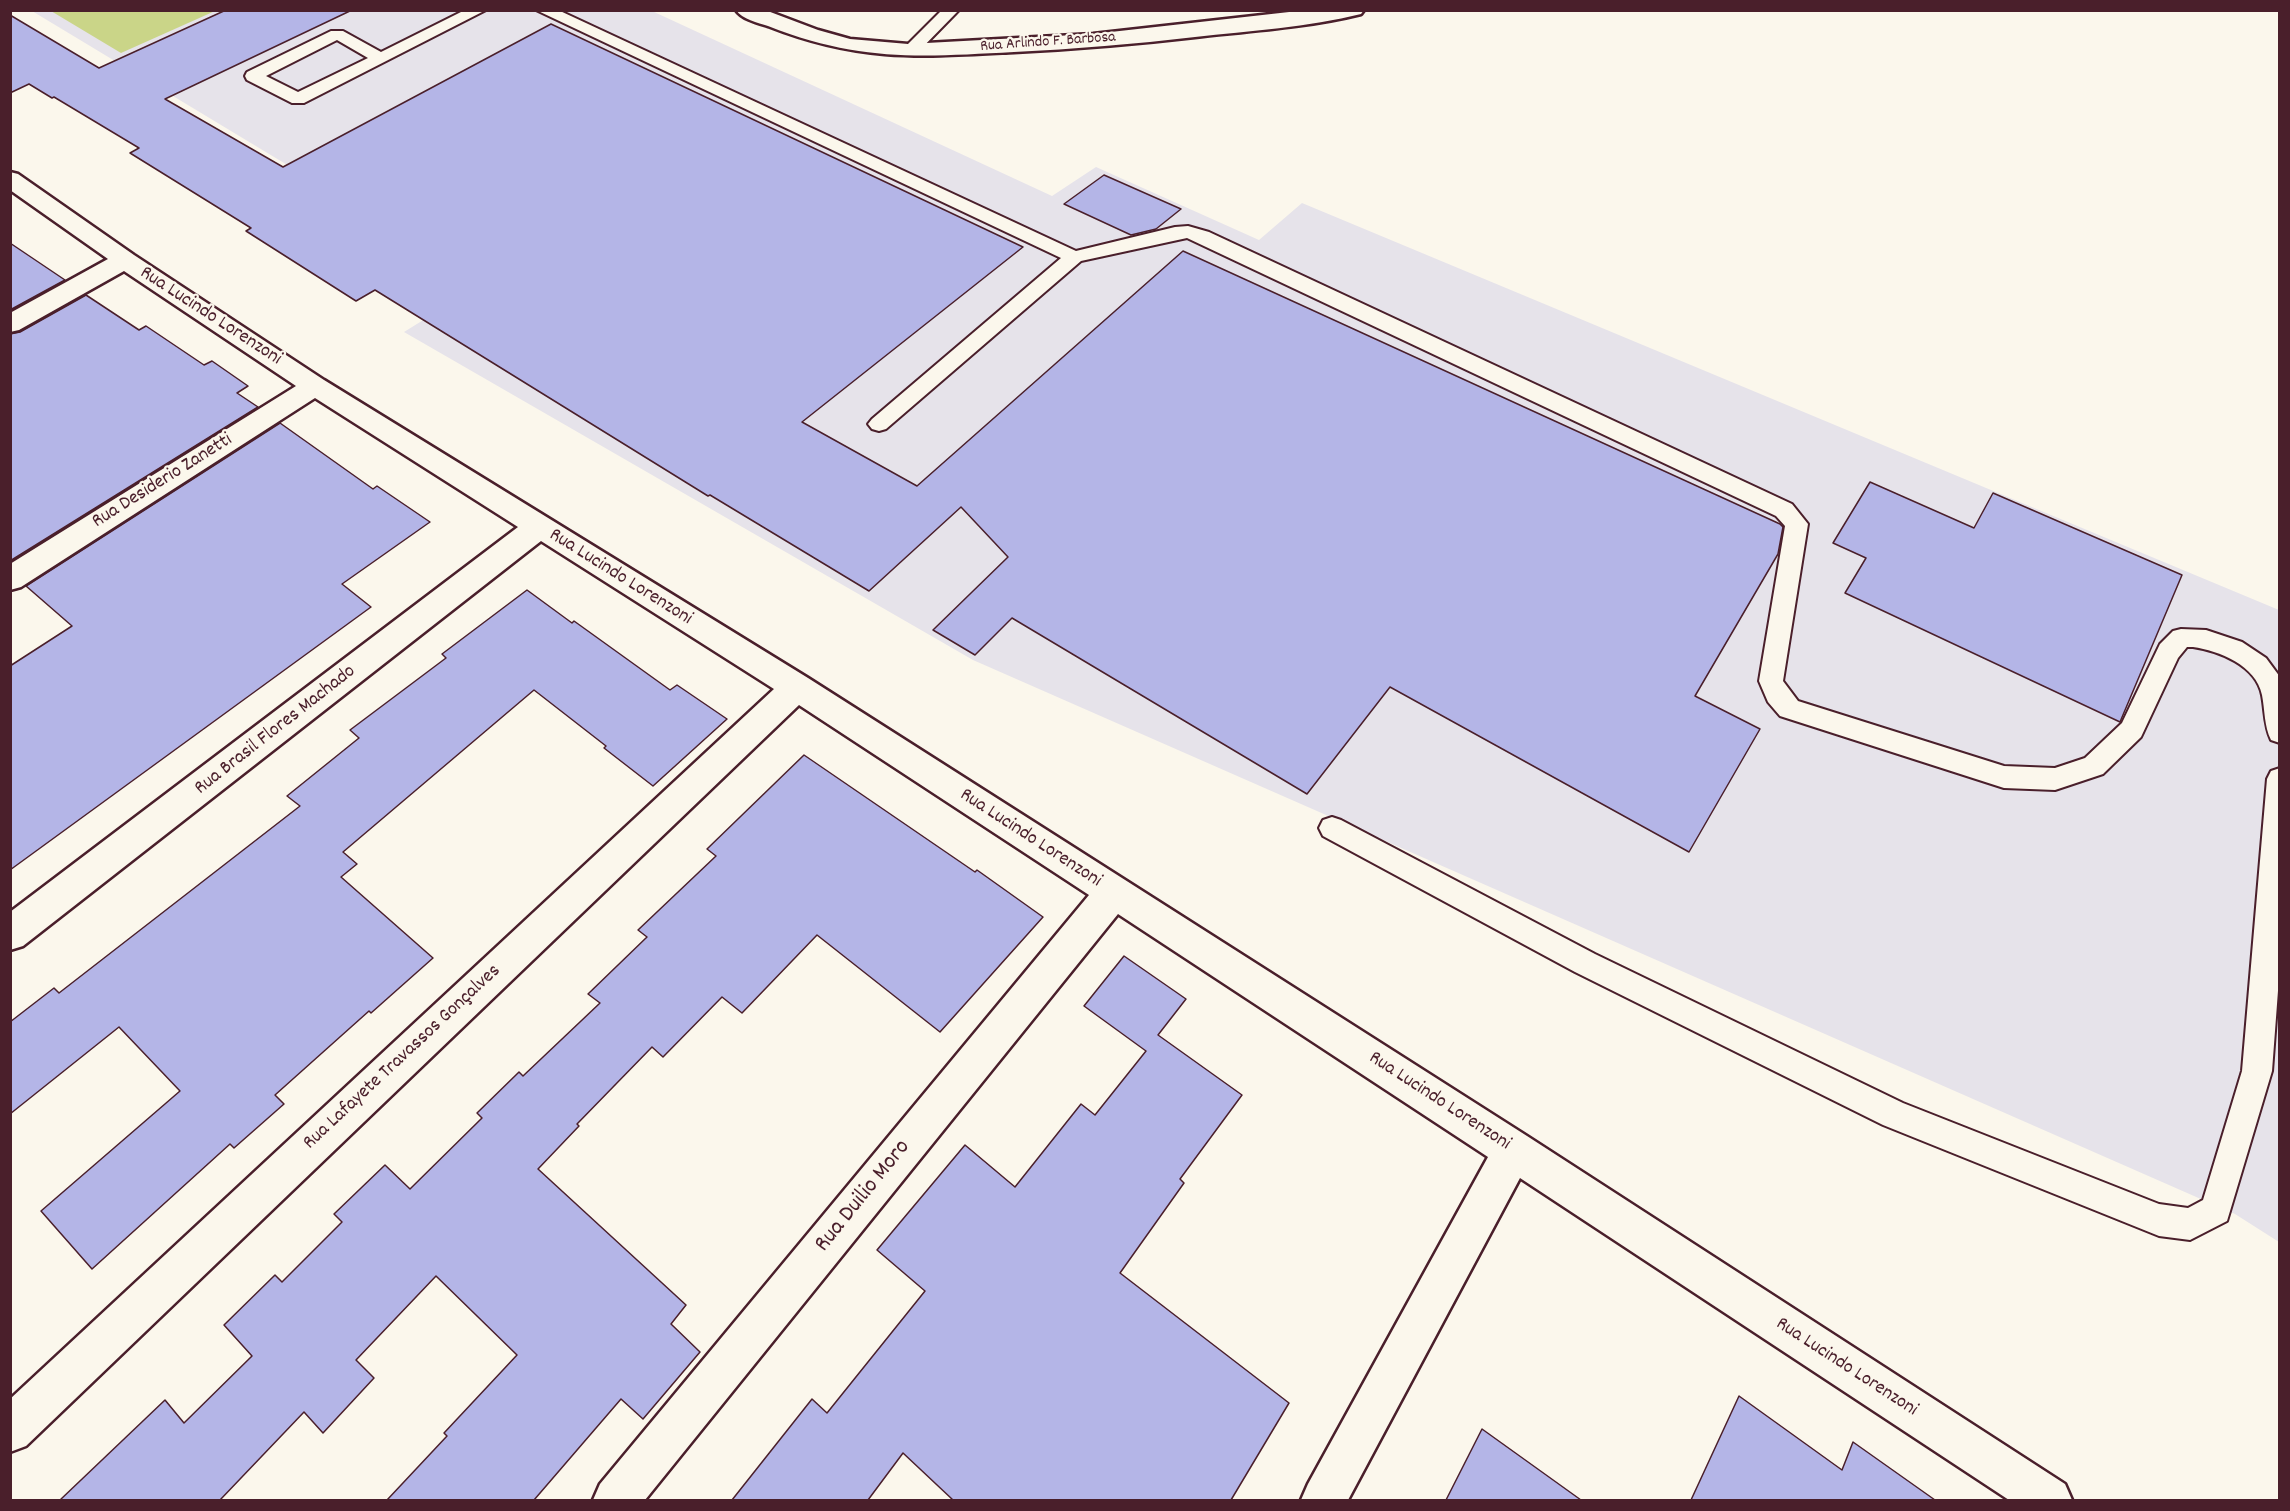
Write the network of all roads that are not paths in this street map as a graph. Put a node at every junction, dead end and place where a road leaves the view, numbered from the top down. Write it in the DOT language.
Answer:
graph roads {
  1 [pos="478,10"];
  2 [pos="544,10"];
  3 [pos="746,10"];
  4 [pos="951,10"];
  5 [pos="1354,10"];
  6 [pos="910,51"];
  7 [pos="380,58"];
  8 [pos="10,179"];
  9 [pos="1074,257"];
  10 [pos="125,260"];
  11 [pos="10,324"];
  12 [pos="315,386"];
  13 [pos="879,424"];
  14 [pos="539,527"];
  15 [pos="10,579"];
  16 [pos="797,687"];
  17 [pos="2280,733"];
  18 [pos="2280,779"];
  19 [pos="1332,828"];
  20 [pos="1113,893"];
  21 [pos="10,934"];
  22 [pos="1512,1150"];
  23 [pos="10,1430"];
  24 [pos="616,1500"];
  25 [pos="1324,1500"];
  26 [pos="2049,1500"];
  1 -- 7 [label="lane"];
  2 -- 9 [label="lane"];
  3 -- 6 [label="street, Rua Arlindo F. Barbosa"];
  4 -- 6 [label="lane"];
  5 -- 6 [label="street, Rua Arlindo F. Barbosa"];
  7 -- 7 [label="lane"];
  8 -- 10 [label="street, Rua Lucindo Lorenzoni"];
  9 -- 13 [label="lane"];
  9 -- 17 [label="lane"];
  10 -- 11 [label="street"];
  10 -- 12 [label="street, Rua Lucindo Lorenzoni"];
  12 -- 14 [label="street, Rua Lucindo Lorenzoni"];
  12 -- 15 [label="street, Rua Desiderio Zanetti"];
  14 -- 16 [label="street, Rua Lucindo Lorenzoni"];
  14 -- 21 [label="street, Rua Brasil Flores Machado"];
  16 -- 20 [label="street, Rua Lucindo Lorenzoni"];
  16 -- 23 [label="street, Rua Lafayete Travassos Gonçalves"];
  18 -- 19 [label="lane"];
  20 -- 22 [label="street, Rua Lucindo Lorenzoni"];
  20 -- 24 [label="street, Rua Duilio Moro"];
  22 -- 25 [label="street"];
  22 -- 26 [label="street, Rua Lucindo Lorenzoni"];
}
